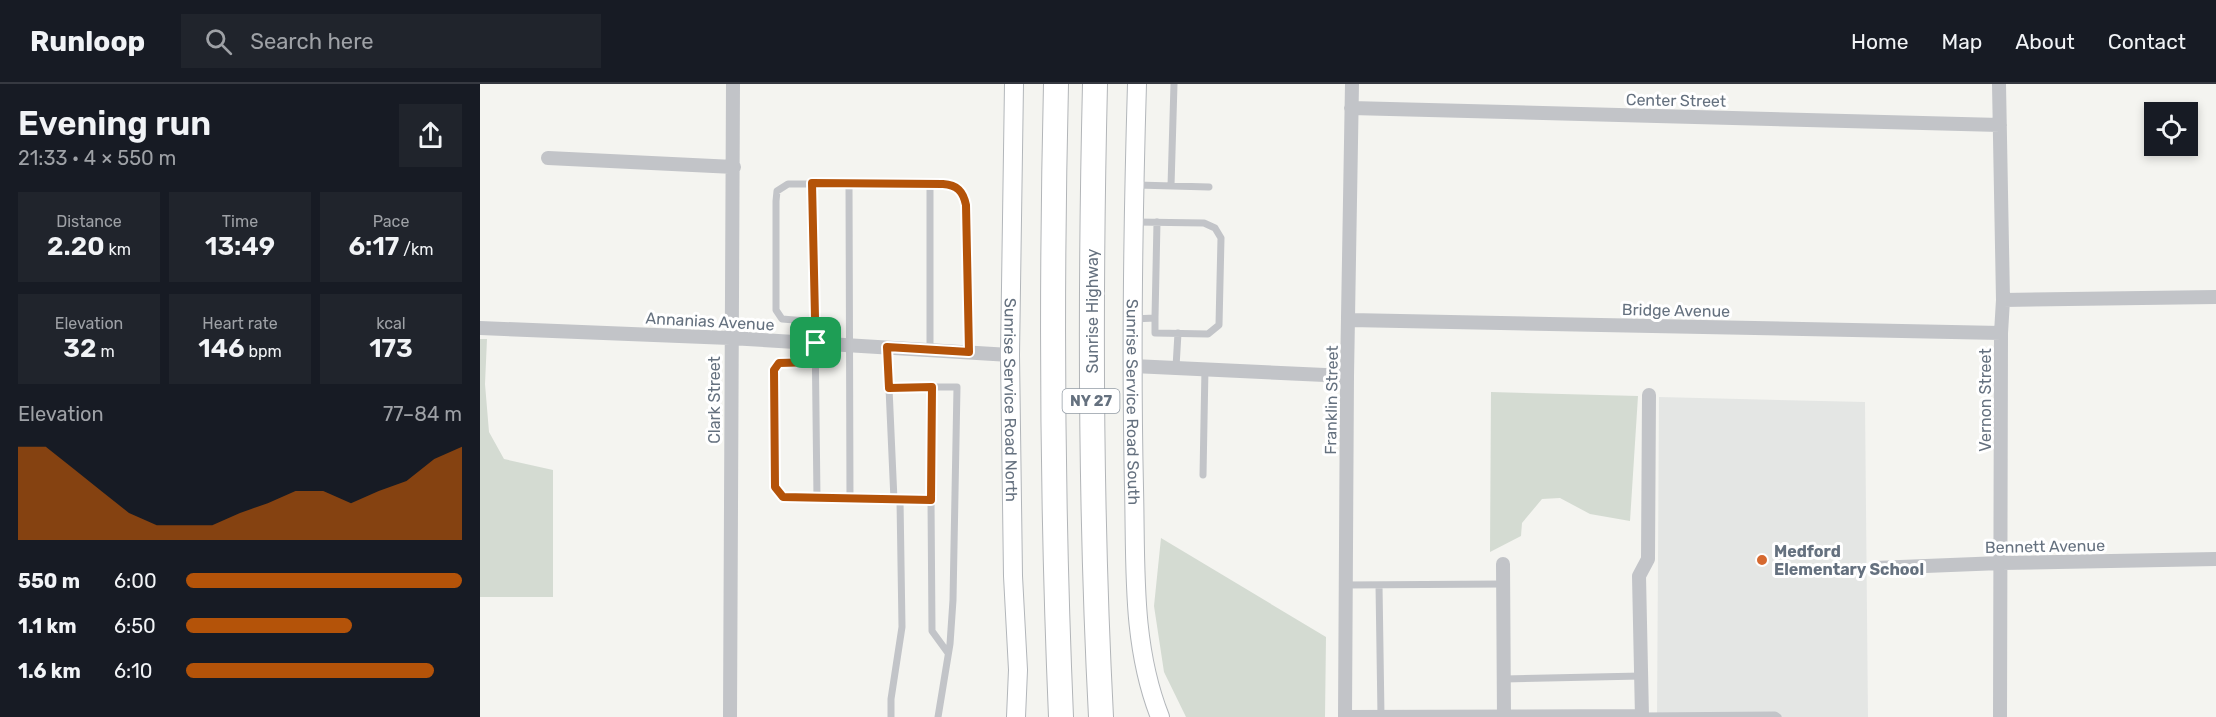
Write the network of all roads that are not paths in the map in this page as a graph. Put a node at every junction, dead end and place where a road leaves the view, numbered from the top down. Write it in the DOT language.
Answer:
graph roads {
  1 [pos="733,84"];
  2 [pos="1014,84"];
  3 [pos="1056,84"];
  4 [pos="1095,84"];
  5 [pos="1137,84"];
  6 [pos="1174,84"];
  7 [pos="1352,84"];
  8 [pos="1999,84"];
  9 [pos="1351,108"];
  10 [pos="2000,125"];
  11 [pos="548,158"];
  12 [pos="734,167"];
  13 [pos="812,183"];
  14 [pos="849,183"];
  15 [pos="930,184"];
  16 [pos="1134,185"];
  17 [pos="1171,186"];
  18 [pos="1209,186"];
  19 [pos="1133,222"];
  20 [pos="1157,222"];
  21 [pos="2216,297"];
  22 [pos="2003,300"];
  23 [pos="1155,318"];
  24 [pos="1133,319"];
  25 [pos="1350,320"];
  26 [pos="814,326"];
  27 [pos="480,328"];
  28 [pos="1178,333"];
  29 [pos="2001,333"];
  30 [pos="730,338"];
  31 [pos="816,343"];
  32 [pos="850,345"];
  33 [pos="887,347"];
  34 [pos="930,350"];
  35 [pos="969,352"];
  36 [pos="1010,355"];
  37 [pos="816,362"];
  38 [pos="1133,366"];
  39 [pos="1176,367"];
  40 [pos="1205,369"];
  41 [pos="1347,376"];
  42 [pos="932,387"];
  43 [pos="889,388"];
  44 [pos="1649,395"];
  45 [pos="1203,475"];
  46 [pos="817,498"];
  47 [pos="850,499"];
  48 [pos="897,500"];
  49 [pos="931,500"];
  50 [pos="2216,559"];
  51 [pos="2001,563"];
  52 [pos="1503,564"];
  53 [pos="1875,568"];
  54 [pos="1503,584"];
  55 [pos="1346,585"];
  56 [pos="1379,585"];
  57 [pos="948,653"];
  58 [pos="1641,676"];
  59 [pos="1504,680"];
  60 [pos="1504,716"];
  61 [pos="1642,716"];
  62 [pos="1678,716"];
  63 [pos="730,717"];
  64 [pos="891,717"];
  65 [pos="938,717"];
  66 [pos="1017,717"];
  67 [pos="1061,717"];
  68 [pos="1101,717"];
  69 [pos="1160,717"];
  70 [pos="1345,717"];
  71 [pos="1380,717"];
  72 [pos="1778,717"];
  73 [pos="2001,717"];
  1 -- 12 [label="street, Clark Street"];
  2 -- 36 [label="main road, Sunrise Service Road North"];
  3 -- 67 [label="highway, NY 27"];
  4 -- 68 [label="highway, Sunrise Highway / NY 27"];
  5 -- 16 [label="main road, Sunrise Service Road South"];
  6 -- 17 [label="lane"];
  7 -- 9 [label="street, Franklin Street"];
  8 -- 10 [label="street, Vernon Street"];
  9 -- 10 [label="street, Center Street"];
  9 -- 25 [label="street, Franklin Street"];
  10 -- 22 [label="street, Vernon Street"];
  11 -- 12 [label="street"];
  12 -- 30 [label="street, Clark Street"];
  13 -- 14 [label="lane"];
  13 -- 26 [label="lane"];
  13 -- 26 [label="lane"];
  14 -- 15 [label="lane"];
  14 -- 32 [label="lane"];
  15 -- 34 [label="lane"];
  15 -- 35 [label="lane"];
  16 -- 17 [label="lane"];
  16 -- 19 [label="main road, Sunrise Service Road South"];
  17 -- 18 [label="lane"];
  19 -- 20 [label="lane"];
  19 -- 24 [label="main road, Sunrise Service Road South"];
  20 -- 23 [label="lane"];
  20 -- 28 [label="lane"];
  21 -- 22 [label="street"];
  22 -- 29 [label="street, Vernon Street"];
  23 -- 24 [label="lane"];
  23 -- 28 [label="lane"];
  24 -- 38 [label="main road, Sunrise Service Road South"];
  25 -- 29 [label="street, Bridge Avenue"];
  25 -- 41 [label="street, Franklin Street"];
  26 -- 31 [label="lane"];
  27 -- 30 [label="street, Annanias Avenue"];
  28 -- 39 [label="lane"];
  29 -- 51 [label="street, Vernon Street"];
  30 -- 31 [label="street, Annanias Avenue"];
  30 -- 63 [label="street, Clark Street"];
  31 -- 32 [label="street, Annanias Avenue"];
  31 -- 37 [label="lane"];
  32 -- 33 [label="street, Annanias Avenue"];
  32 -- 47 [label="lane"];
  33 -- 34 [label="street, Annanias Avenue"];
  33 -- 43 [label="lane"];
  34 -- 35 [label="street, Annanias Avenue"];
  35 -- 36 [label="street, Annanias Avenue"];
  36 -- 66 [label="main road, Sunrise Service Road North"];
  37 -- 46 [label="lane"];
  37 -- 46 [label="lane"];
  38 -- 39 [label="street"];
  38 -- 69 [label="main road, Sunrise Service Road South"];
  39 -- 40 [label="street"];
  40 -- 41 [label="street"];
  40 -- 45 [label="lane"];
  41 -- 55 [label="street, Franklin Street"];
  42 -- 43 [label="lane"];
  42 -- 49 [label="lane"];
  42 -- 57 [label="lane"];
  43 -- 48 [label="lane"];
  44 -- 58 [label="street"];
  46 -- 47 [label="lane"];
  47 -- 48 [label="lane"];
  48 -- 49 [label="lane"];
  48 -- 64 [label="lane"];
  49 -- 57 [label="lane"];
  50 -- 51 [label="street, Bennett Avenue"];
  51 -- 53 [label="street, Bennett Avenue"];
  51 -- 73 [label="street, Vernon Street"];
  52 -- 54 [label="street"];
  54 -- 56 [label="lane"];
  54 -- 59 [label="street"];
  55 -- 56 [label="lane"];
  55 -- 70 [label="street, Franklin Street"];
  56 -- 71 [label="lane"];
  57 -- 65 [label="lane"];
  58 -- 59 [label="lane"];
  58 -- 61 [label="street"];
  59 -- 60 [label="street"];
  60 -- 61 [label="street"];
  60 -- 71 [label="street"];
  61 -- 62 [label="lane"];
  62 -- 72 [label="lane"];
  70 -- 71 [label="street"];
}
